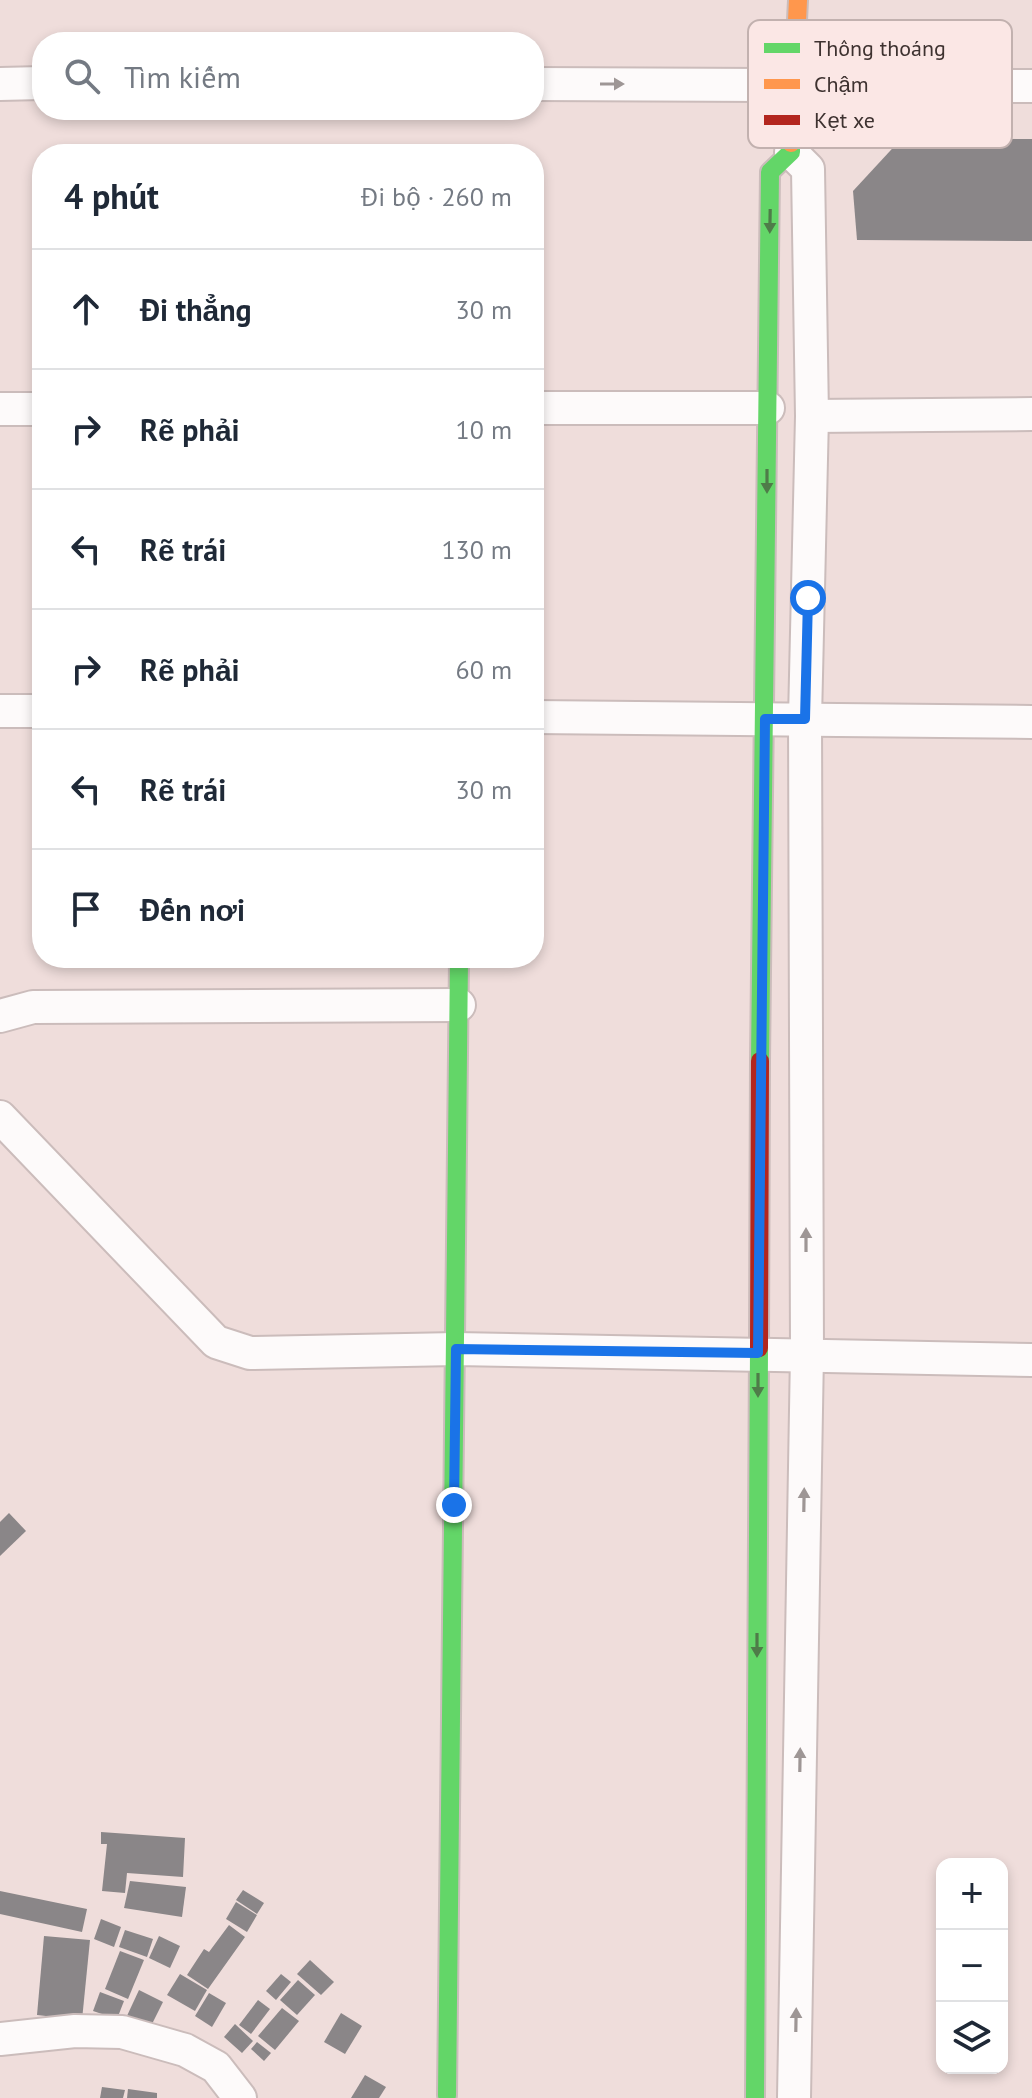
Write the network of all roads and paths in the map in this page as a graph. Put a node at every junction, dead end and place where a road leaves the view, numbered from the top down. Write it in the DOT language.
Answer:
graph roads {
  1 [pos="798,0"];
  2 [pos="798,20"];
  3 [pos="32,83"];
  4 [pos="0,84"];
  5 [pos="544,84"];
  6 [pos="748,84"];
  7 [pos="1012,86"];
  8 [pos="1032,86"];
  9 [pos="791,148"];
  10 [pos="791,152"];
  11 [pos="544,408"];
  12 [pos="768,408"];
  13 [pos="0,409"];
  14 [pos="32,409"];
  15 [pos="1032,414"];
  16 [pos="812,416"];
  17 [pos="0,711"];
  18 [pos="32,711"];
  19 [pos="544,717"];
  20 [pos="765,719"];
  21 [pos="805,719"];
  22 [pos="1032,722"];
  23 [pos="459,968"];
  24 [pos="459,1005"];
  25 [pos="0,1016"];
  26 [pos="0,1117"];
  27 [pos="456,1349"];
  28 [pos="758,1353"];
  29 [pos="807,1353"];
  30 [pos="1032,1360"];
  31 [pos="0,2039"];
  32 [pos="447,2095"];
  33 [pos="240,2098"];
  34 [pos="755,2098"];
  35 [pos="794,2098"];
  1 -- 2 [label="street"];
  3 -- 4 [label="street"];
  5 -- 6 [label="street, one-way"];
  7 -- 8 [label="street"];
  9 -- 10 [label="street"];
  10 -- 12 [label="street, one-way"];
  10 -- 16 [label="street"];
  11 -- 12 [label="street"];
  12 -- 20 [label="street, one-way"];
  13 -- 14 [label="street"];
  15 -- 16 [label="street"];
  16 -- 21 [label="street"];
  17 -- 18 [label="street"];
  19 -- 20 [label="street"];
  20 -- 21 [label="street"];
  20 -- 28 [label="street"];
  21 -- 22 [label="street"];
  29 -- 21 [label="street, one-way"];
  23 -- 24 [label="street"];
  24 -- 25 [label="street"];
  24 -- 27 [label="street"];
  26 -- 27 [label="street"];
  27 -- 28 [label="street"];
  27 -- 32 [label="street"];
  28 -- 29 [label="street"];
  28 -- 34 [label="street, one-way"];
  29 -- 30 [label="street"];
  35 -- 29 [label="street, one-way"];
  31 -- 33 [label="street"];
}
